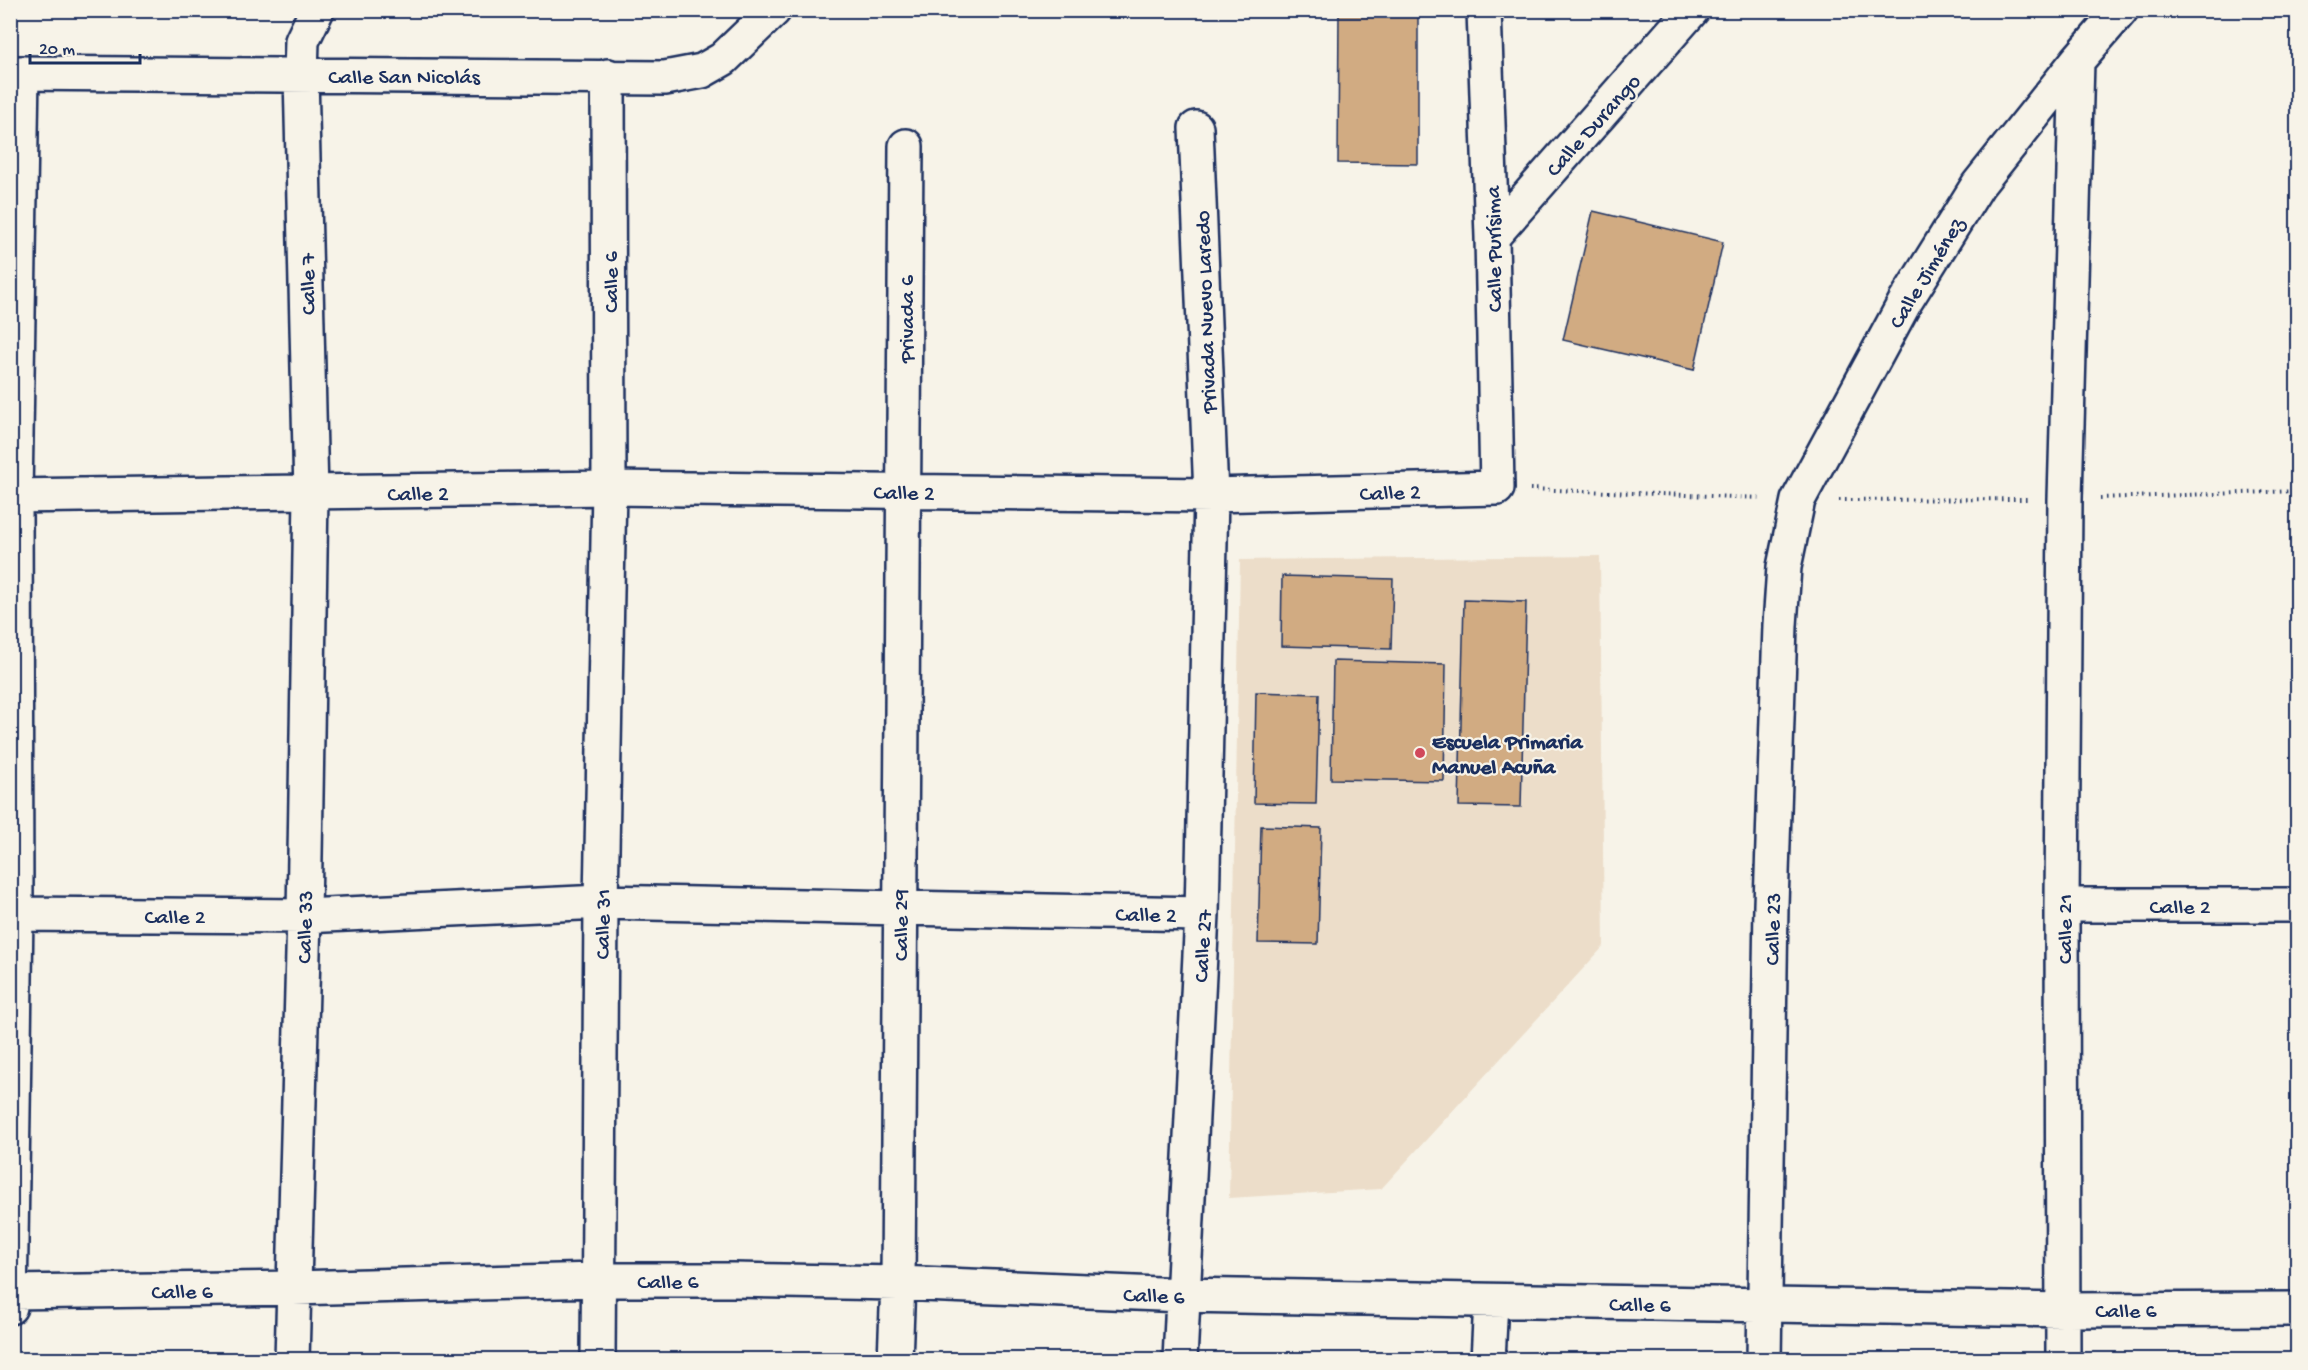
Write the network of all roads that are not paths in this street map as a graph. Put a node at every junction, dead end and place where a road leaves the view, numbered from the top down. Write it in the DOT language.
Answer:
graph roads {
  1 [pos="317,10"];
  2 [pos="774,10"];
  3 [pos="1484,10"];
  4 [pos="1692,10"];
  5 [pos="2121,10"];
  6 [pos="2077,61"];
  7 [pos="16,73"];
  8 [pos="301,75"];
  9 [pos="609,76"];
  10 [pos="1196,128"];
  11 [pos="906,146"];
  12 [pos="1492,237"];
  13 [pos="609,488"];
  14 [pos="1497,488"];
  15 [pos="904,491"];
  16 [pos="311,494"];
  17 [pos="1211,495"];
  18 [pos="13,496"];
  19 [pos="1798,500"];
  20 [pos="601,902"];
  21 [pos="2298,904"];
  22 [pos="2062,905"];
  23 [pos="899,910"];
  24 [pos="13,914"];
  25 [pos="1202,914"];
  26 [pos="304,916"];
  27 [pos="597,1280"];
  28 [pos="898,1283"];
  29 [pos="293,1288"];
  30 [pos="11,1292"];
  31 [pos="1183,1296"];
  32 [pos="1491,1301"];
  33 [pos="1764,1305"];
  34 [pos="10,1307"];
  35 [pos="2298,1309"];
  36 [pos="2063,1310"];
  37 [pos="292,1359"];
  38 [pos="598,1359"];
  39 [pos="896,1359"];
  40 [pos="1180,1359"];
  41 [pos="1488,1359"];
  42 [pos="1764,1359"];
  43 [pos="2063,1359"];
  1 -- 8 [label="street, Calle 7"];
  2 -- 9 [label="street, Calle San Nicolás"];
  3 -- 12 [label="street, Calle Purísima"];
  4 -- 12 [label="street, Calle Durango"];
  5 -- 6 [label="street, Calle Jiménez"];
  6 -- 19 [label="street, Calle Jiménez"];
  6 -- 22 [label="street, Calle 21"];
  7 -- 8 [label="street, Calle San Nicolás"];
  7 -- 18 [label="street"];
  8 -- 9 [label="street, Calle San Nicolás"];
  8 -- 16 [label="street, Calle 7"];
  9 -- 13 [label="street, Calle 6"];
  10 -- 17 [label="street, Privada Nuevo Laredo"];
  11 -- 15 [label="street, Privada 6"];
  12 -- 14 [label="street, Calle Purísima"];
  13 -- 15 [label="street, Calle 2"];
  13 -- 16 [label="street, Calle 2"];
  13 -- 20 [label="street, Calle 31"];
  14 -- 17 [label="street, Calle 2"];
  15 -- 17 [label="street, Calle 2"];
  15 -- 23 [label="street, Calle 29"];
  16 -- 18 [label="street, Calle 2"];
  16 -- 26 [label="street, Calle 33"];
  17 -- 25 [label="street, Calle 27"];
  18 -- 24 [label="street"];
  19 -- 33 [label="street, Calle 23"];
  20 -- 23 [label="street, Calle 2"];
  20 -- 26 [label="street, Calle 2"];
  20 -- 27 [label="street, Calle 31"];
  21 -- 22 [label="street, Calle 2"];
  22 -- 36 [label="street, Calle 21"];
  23 -- 25 [label="street, Calle 2"];
  23 -- 28 [label="street, Calle 29"];
  24 -- 26 [label="street, Calle 2"];
  24 -- 30 [label="street"];
  25 -- 31 [label="street, Calle 27"];
  26 -- 29 [label="street, Calle 33"];
  27 -- 28 [label="street, Calle 6"];
  27 -- 29 [label="street, Calle 6"];
  27 -- 38 [label="street, Calle 31"];
  28 -- 31 [label="street, Calle 6"];
  28 -- 39 [label="street, Calle 29"];
  29 -- 30 [label="street, Calle 6"];
  29 -- 37 [label="street, Calle 33"];
  30 -- 34 [label="street"];
  31 -- 32 [label="street, Calle 6"];
  31 -- 40 [label="street, Calle 27"];
  32 -- 33 [label="street, Calle 6"];
  32 -- 41 [label="street"];
  33 -- 36 [label="street, Calle 6"];
  33 -- 42 [label="street, Calle 23"];
  35 -- 36 [label="street, Calle 6"];
  36 -- 43 [label="street, Calle 21"];
}
